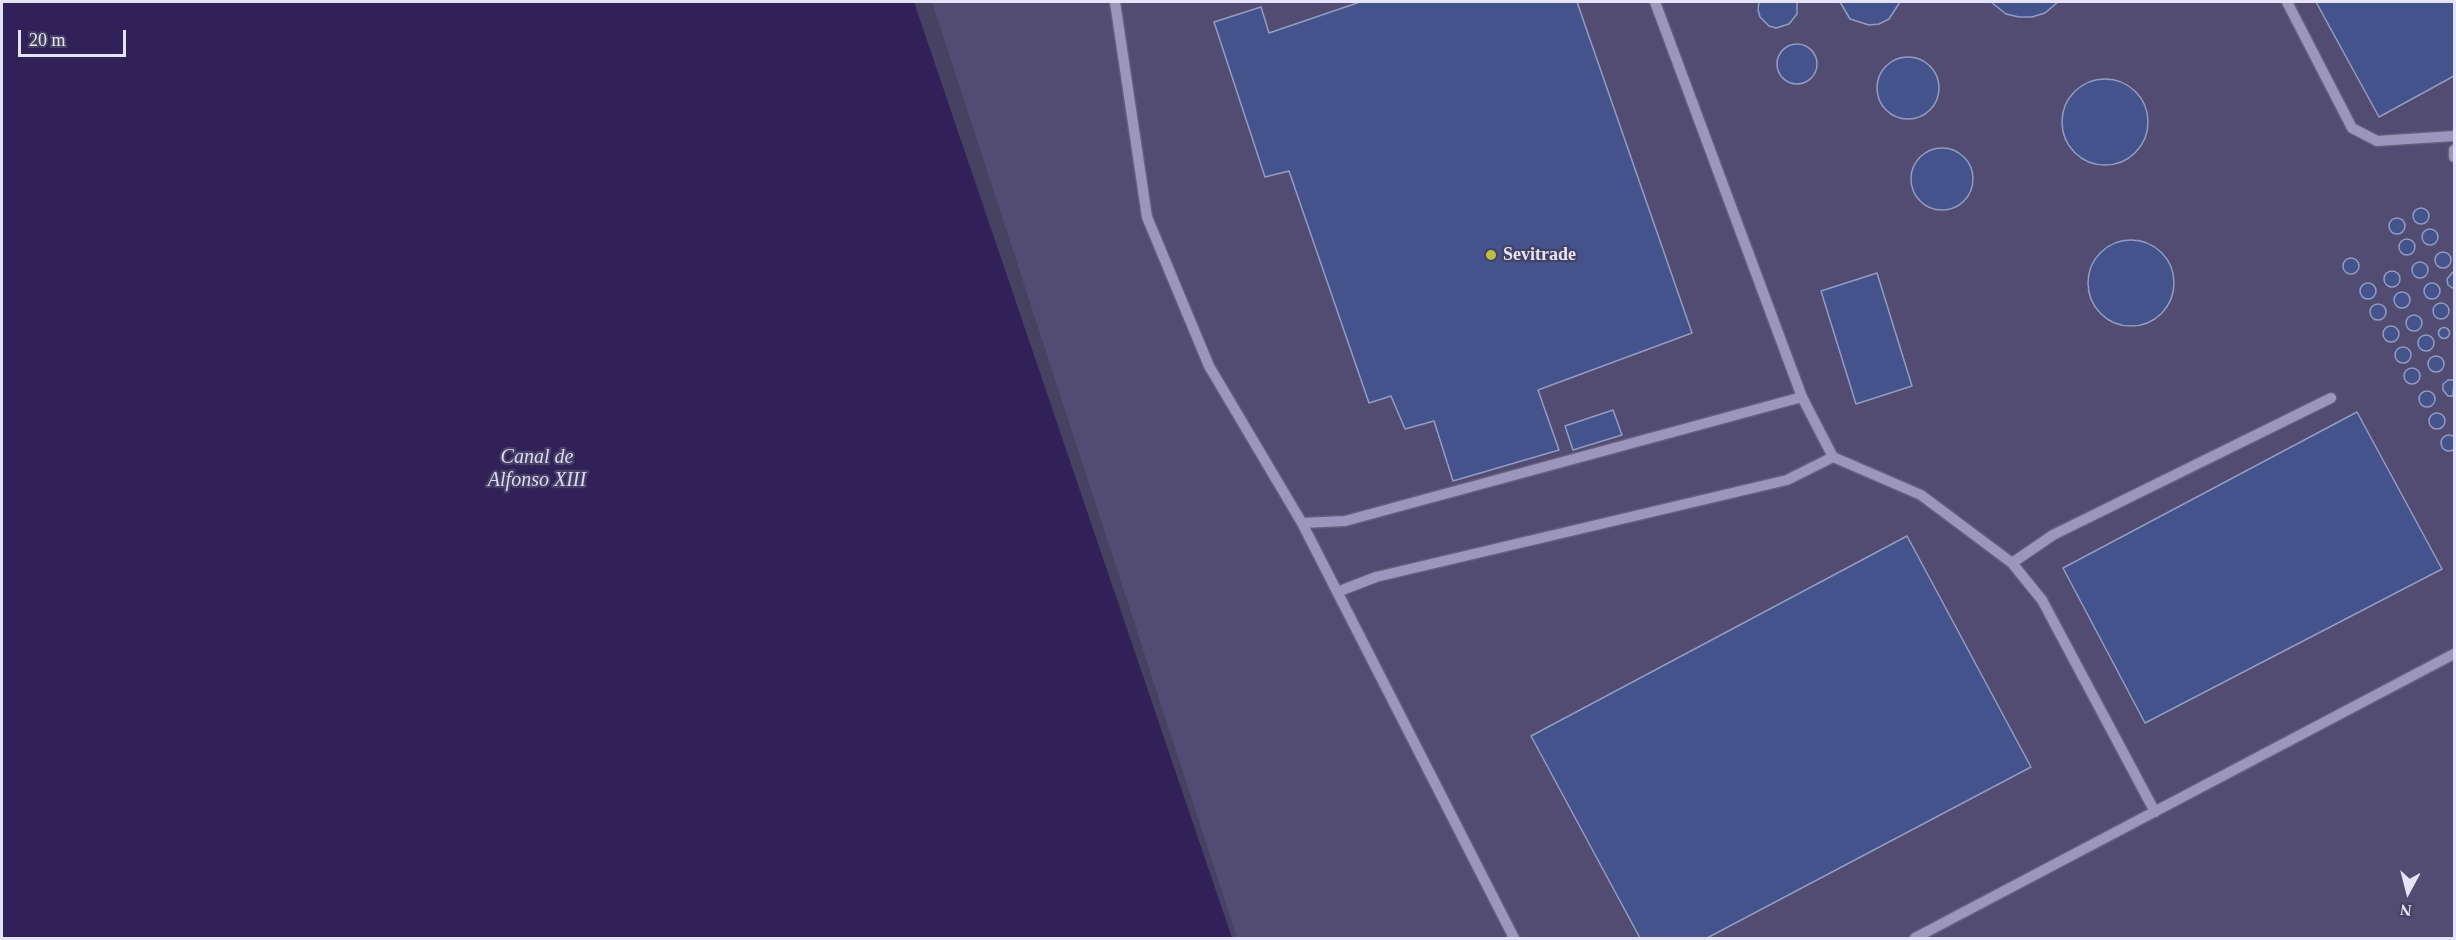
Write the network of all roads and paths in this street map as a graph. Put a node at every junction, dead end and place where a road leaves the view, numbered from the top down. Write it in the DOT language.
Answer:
graph roads {
  1 [pos="1115,2"];
  2 [pos="1655,2"];
  3 [pos="2287,2"];
  4 [pos="2454,136"];
  5 [pos="2454,150"];
  6 [pos="2454,157"];
  7 [pos="1802,397"];
  8 [pos="2331,398"];
  9 [pos="1833,457"];
  10 [pos="1302,523"];
  11 [pos="2013,563"];
  12 [pos="1337,592"];
  13 [pos="2454,654"];
  14 [pos="2156,812"];
  15 [pos="1514,939"];
  16 [pos="1915,939"];
  1 -- 10 [label="street"];
  2 -- 7 [label="street"];
  3 -- 4 [label="street"];
  5 -- 6 [label="street"];
  7 -- 9 [label="street"];
  7 -- 10 [label="street"];
  8 -- 11 [label="street"];
  9 -- 11 [label="street"];
  9 -- 12 [label="street"];
  10 -- 12 [label="street"];
  11 -- 14 [label="street"];
  12 -- 15 [label="street"];
  13 -- 14 [label="street"];
  14 -- 16 [label="street"];
}
